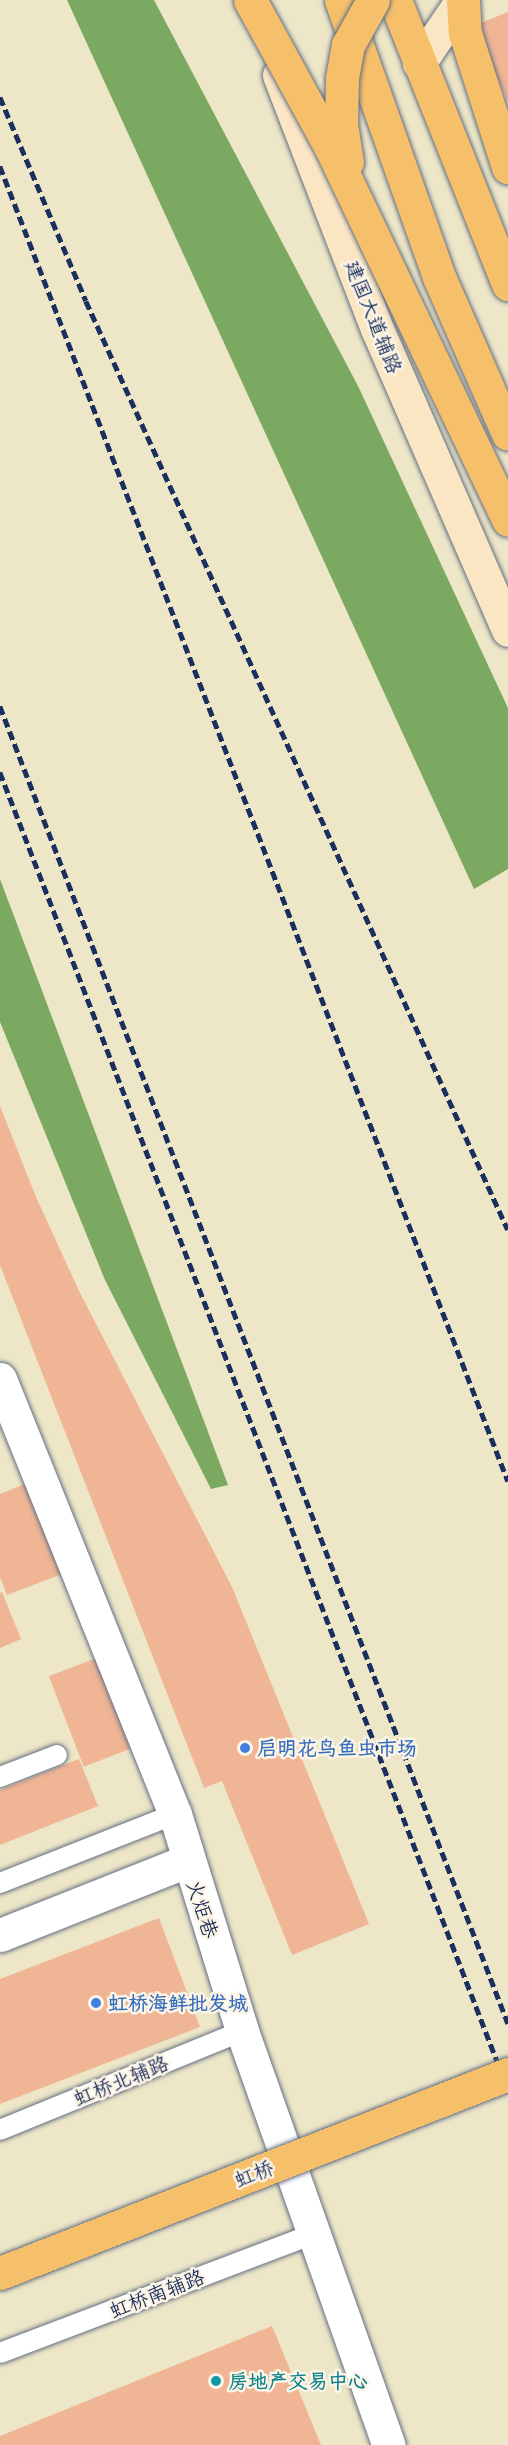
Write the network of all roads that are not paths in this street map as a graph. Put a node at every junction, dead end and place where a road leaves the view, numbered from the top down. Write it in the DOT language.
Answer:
graph roads {
  1 [pos="251,0"];
  2 [pos="341,0"];
  3 [pos="373,0"];
  4 [pos="396,0"];
  5 [pos="407,0"];
  6 [pos="463,0"];
  7 [pos="419,63"];
  8 [pos="508,167"];
  9 [pos="368,224"];
  10 [pos="508,284"];
  11 [pos="508,434"];
  12 [pos="508,520"];
  13 [pos="508,630"];
  14 [pos="0,1379"];
  15 [pos="57,1755"];
  16 [pos="0,1777"];
  17 [pos="175,1814"];
  18 [pos="187,1861"];
  19 [pos="0,1883"];
  20 [pos="0,1935"];
  21 [pos="242,2031"];
  22 [pos="508,2074"];
  23 [pos="0,2130"];
  24 [pos="314,2234"];
  25 [pos="0,2273"];
  26 [pos="0,2353"];
  27 [pos="389,2445"];
  1 -- 9 [label="main road, bridge"];
  1 -- 13 [label="main road, 建国大道辅路"];
  2 -- 11 [label="main road"];
  3 -- 9 [label="main road, bridge"];
  4 -- 7 [label="main road"];
  5 -- 7 [label="main road"];
  6 -- 7 [label="main road"];
  6 -- 8 [label="main road"];
  7 -- 10 [label="main road"];
  9 -- 12 [label="main road, bridge"];
  14 -- 17 [label="street, 火炬巷"];
  15 -- 16 [label="lane"];
  17 -- 18 [label="street, 火炬巷"];
  17 -- 19 [label="lane"];
  18 -- 20 [label="street"];
  18 -- 21 [label="street, 火炬巷"];
  21 -- 23 [label="lane, 虹桥北辅路"];
  21 -- 24 [label="street, 火炬巷"];
  22 -- 25 [label="main road, 虹桥, bridge"];
  24 -- 26 [label="lane, 虹桥南辅路"];
  24 -- 27 [label="street, 火炬巷"];
}
